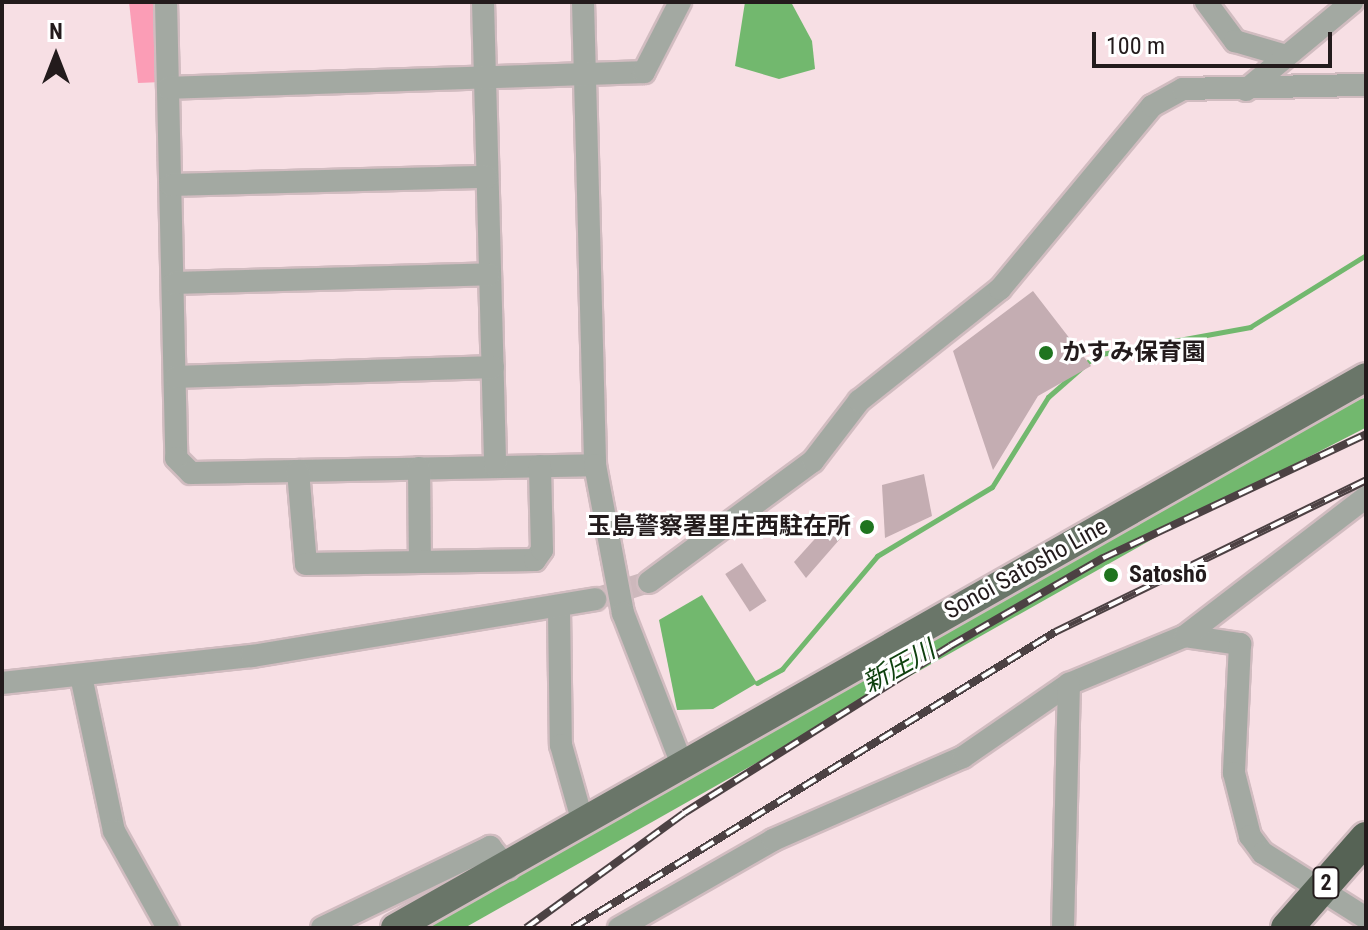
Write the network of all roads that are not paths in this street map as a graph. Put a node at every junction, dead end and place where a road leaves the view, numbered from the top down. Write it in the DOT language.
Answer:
graph roads {
  1 [pos="166,2"];
  2 [pos="483,2"];
  3 [pos="583,2"];
  4 [pos="680,2"];
  5 [pos="1206,2"];
  6 [pos="1352,2"];
  7 [pos="1283,55"];
  8 [pos="584,79"];
  9 [pos="486,81"];
  10 [pos="1366,85"];
  11 [pos="168,88"];
  12 [pos="1246,90"];
  13 [pos="487,177"];
  14 [pos="171,185"];
  15 [pos="489,274"];
  16 [pos="175,283"];
  17 [pos="493,367"];
  18 [pos="176,377"];
  19 [pos="1366,377"];
  20 [pos="595,465"];
  21 [pos="495,466"];
  22 [pos="540,466"];
  23 [pos="419,468"];
  24 [pos="298,471"];
  25 [pos="1366,497"];
  26 [pos="420,562"];
  27 [pos="649,582"];
  28 [pos="595,599"];
  29 [pos="559,610"];
  30 [pos="1185,636"];
  31 [pos="81,676"];
  32 [pos="2,683"];
  33 [pos="1069,684"];
  34 [pos="682,764"];
  35 [pos="583,823"];
  36 [pos="1366,838"];
  37 [pos="508,869"];
  38 [pos="1322,887"];
  39 [pos="1366,918"];
  40 [pos="168,928"];
  41 [pos="322,928"];
  42 [pos="395,928"];
  43 [pos="619,928"];
  44 [pos="1063,928"];
  45 [pos="1287,928"];
  1 -- 11 [label="street"];
  2 -- 9 [label="street"];
  3 -- 8 [label="street"];
  4 -- 8 [label="street"];
  5 -- 7 [label="street"];
  6 -- 7 [label="street"];
  7 -- 12 [label="street"];
  8 -- 9 [label="street"];
  8 -- 20 [label="street"];
  9 -- 11 [label="street"];
  9 -- 13 [label="street"];
  10 -- 12 [label="street"];
  11 -- 14 [label="street"];
  12 -- 27 [label="street"];
  13 -- 14 [label="street"];
  13 -- 15 [label="street"];
  14 -- 16 [label="street"];
  15 -- 16 [label="street"];
  15 -- 17 [label="street"];
  16 -- 18 [label="street"];
  17 -- 18 [label="street"];
  17 -- 21 [label="street"];
  18 -- 24 [label="street"];
  19 -- 34 [label="main road, Sonoi Satosho Line"];
  20 -- 22 [label="street"];
  20 -- 34 [label="street"];
  21 -- 22 [label="street"];
  21 -- 23 [label="street"];
  22 -- 26 [label="street"];
  23 -- 24 [label="street"];
  23 -- 26 [label="street"];
  24 -- 26 [label="street"];
  25 -- 30 [label="street"];
  28 -- 29 [label="street"];
  29 -- 31 [label="street"];
  29 -- 35 [label="street"];
  30 -- 33 [label="street"];
  30 -- 38 [label="street"];
  31 -- 32 [label="street"];
  31 -- 40 [label="street"];
  33 -- 43 [label="street"];
  33 -- 44 [label="street"];
  34 -- 35 [label="main road, Sonoi Satosho Line"];
  35 -- 37 [label="main road, Sonoi Satosho Line"];
  36 -- 38 [label="highway, 2"];
  37 -- 41 [label="street"];
  37 -- 42 [label="main road, Sonoi Satosho Line"];
  38 -- 39 [label="street"];
  38 -- 45 [label="highway, 2"];
}
